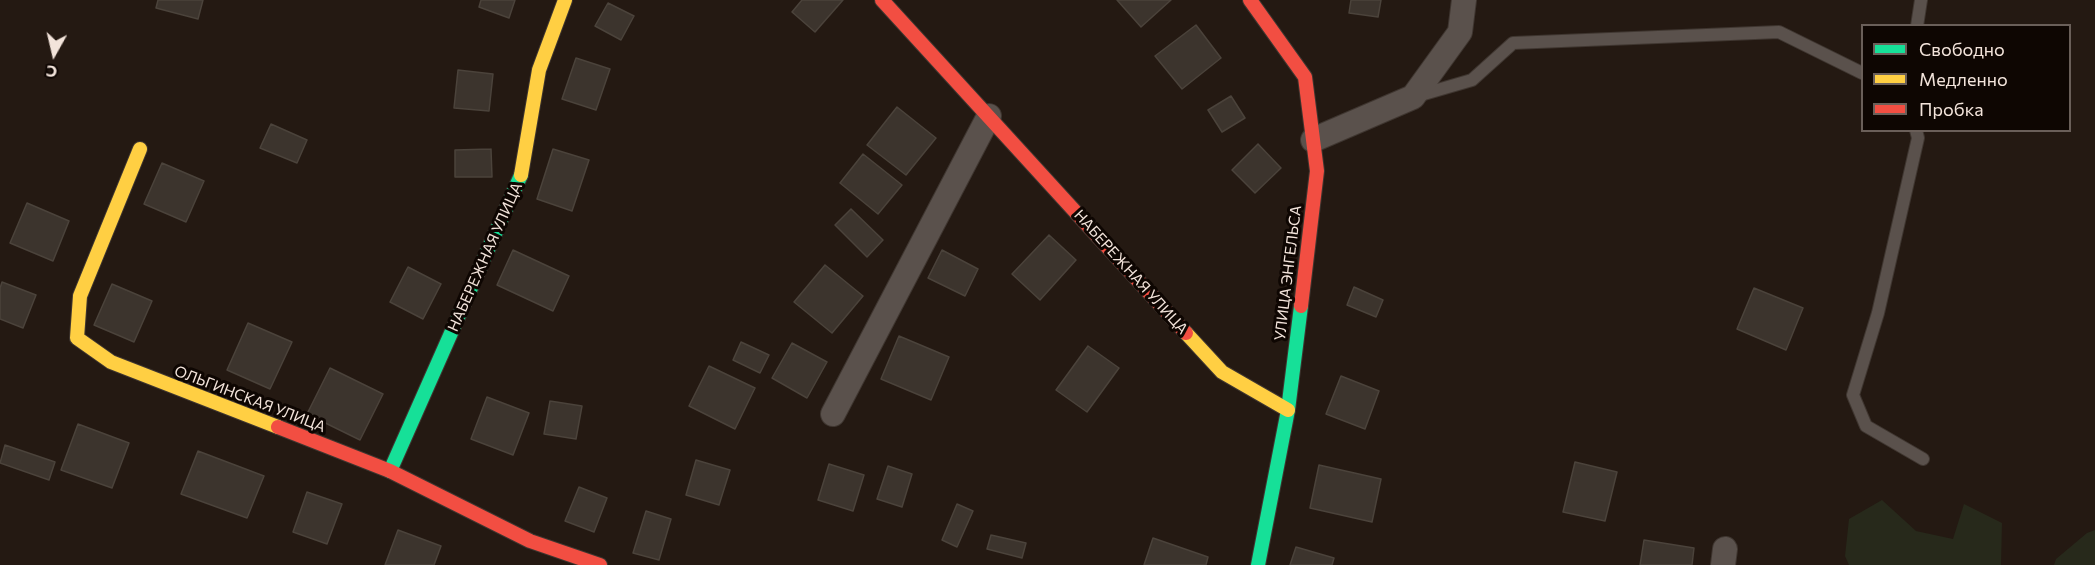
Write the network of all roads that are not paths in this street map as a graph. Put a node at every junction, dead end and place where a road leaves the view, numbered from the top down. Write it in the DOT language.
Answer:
graph roads {
  1 [pos="565,0"];
  2 [pos="882,0"];
  3 [pos="1250,0"];
  4 [pos="1464,0"];
  5 [pos="1921,0"];
  6 [pos="1917,24"];
  7 [pos="1861,72"];
  8 [pos="1413,97"];
  9 [pos="989,116"];
  10 [pos="1916,132"];
  11 [pos="1313,140"];
  12 [pos="140,149"];
  13 [pos="1288,410"];
  14 [pos="833,414"];
  15 [pos="1923,459"];
  16 [pos="390,471"];
  17 [pos="600,565"];
  18 [pos="1258,565"];
  1 -- 16 [label="street, НАБЕРЕЖНАЯ УЛИЦА"];
  2 -- 9 [label="street, НАБЕРЕЖНАЯ УЛИЦА"];
  3 -- 11 [label="street, УЛИЦА ЭНГЕЛЬСА"];
  4 -- 8 [label="street"];
  5 -- 6 [label="lane"];
  7 -- 8 [label="lane"];
  8 -- 11 [label="street"];
  9 -- 13 [label="street, НАБЕРЕЖНАЯ УЛИЦА"];
  9 -- 14 [label="street"];
  10 -- 15 [label="lane"];
  11 -- 13 [label="street, УЛИЦА ЭНГЕЛЬСА"];
  12 -- 16 [label="street, ОЛЬГИНСКАЯ УЛИЦА"];
  13 -- 18 [label="street, УЛИЦА ЭНГЕЛЬСА"];
  16 -- 17 [label="street, ОЛЬГИНСКАЯ УЛИЦА"];
}
